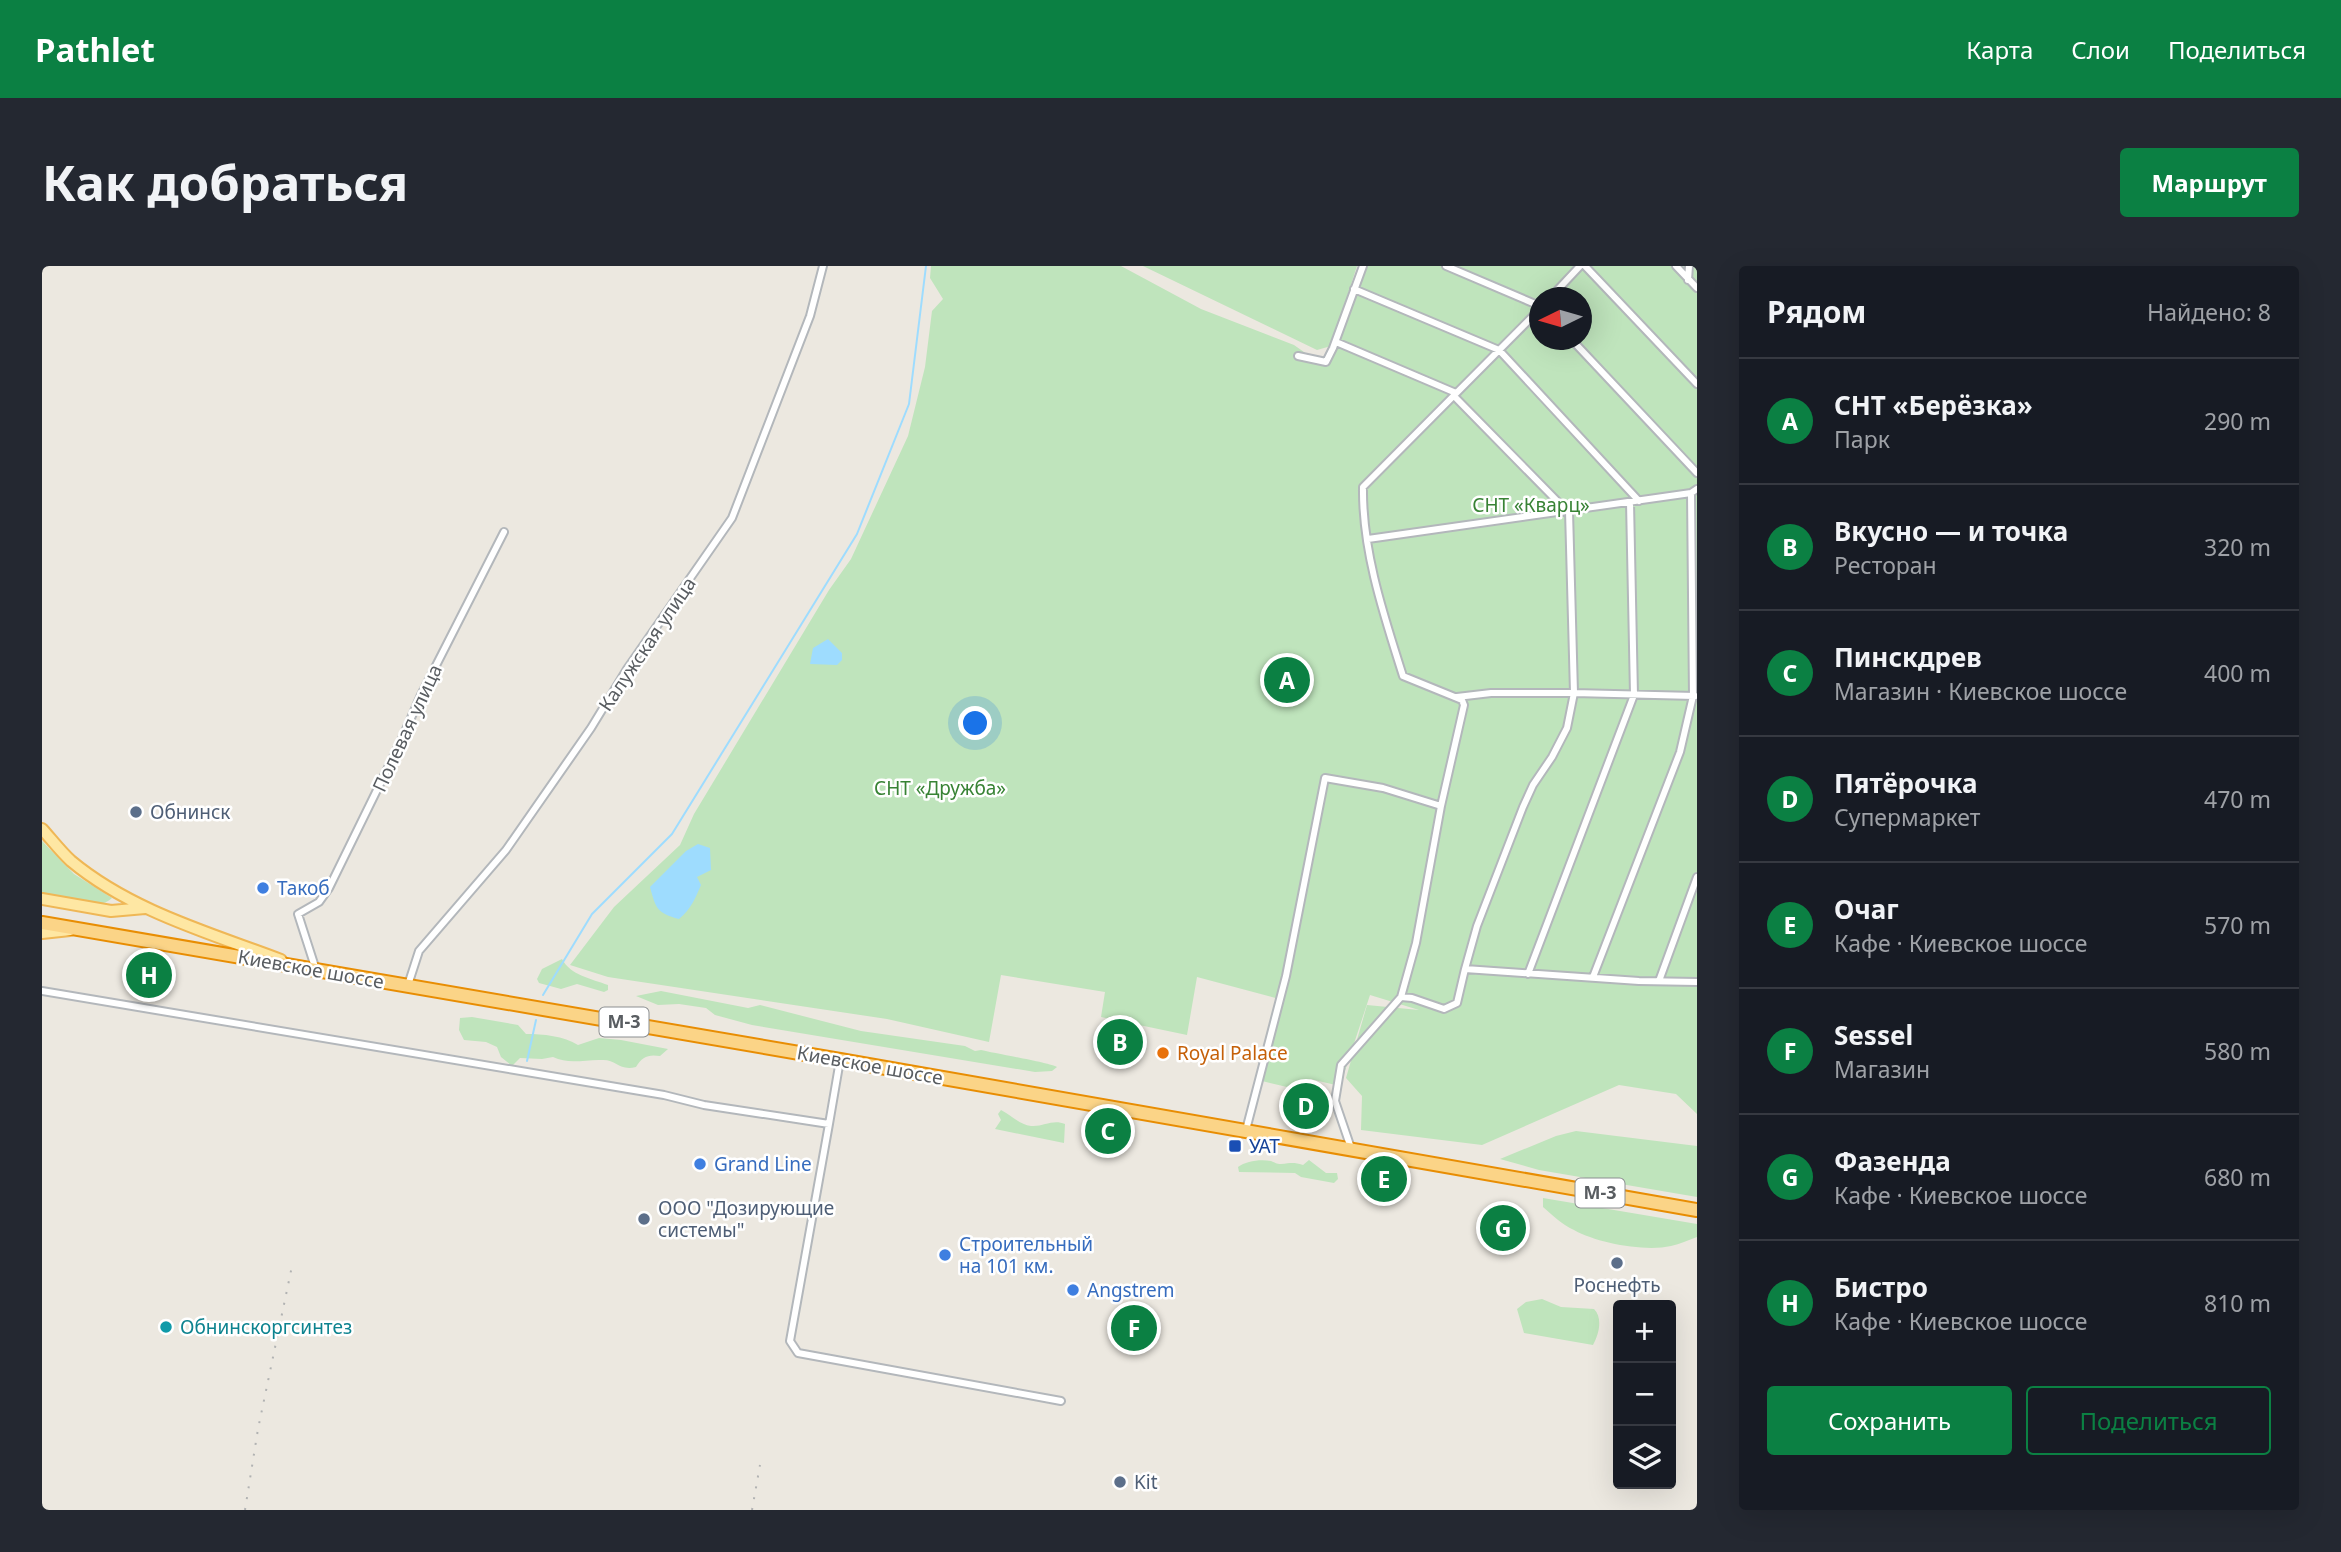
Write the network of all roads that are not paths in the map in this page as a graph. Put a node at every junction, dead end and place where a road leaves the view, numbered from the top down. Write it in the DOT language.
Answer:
graph roads {
  1 [pos="823,266"];
  2 [pos="1363,266"];
  3 [pos="1446,266"];
  4 [pos="1580,266"];
  5 [pos="1585,266"];
  6 [pos="1675,266"];
  7 [pos="1689,266"];
  8 [pos="1688,279"];
  9 [pos="1560,287"];
  10 [pos="1697,288"];
  11 [pos="1354,289"];
  12 [pos="1529,303"];
  13 [pos="1529,318"];
  14 [pos="1336,342"];
  15 [pos="1499,350"];
  16 [pos="1581,350"];
  17 [pos="1298,356"];
  18 [pos="1697,384"];
  19 [pos="1455,394"];
  20 [pos="1697,473"];
  21 [pos="1694,491"];
  22 [pos="1639,501"];
  23 [pos="1630,502"];
  24 [pos="1569,510"];
  25 [pos="504,532"];
  26 [pos="1368,539"];
  27 [pos="1574,693"];
  28 [pos="1633,695"];
  29 [pos="1695,696"];
  30 [pos="1456,698"];
  31 [pos="1441,806"];
  32 [pos="42,829"];
  33 [pos="1697,877"];
  34 [pos="42,899"];
  35 [pos="145,908"];
  36 [pos="42,923"];
  37 [pos="76,929"];
  38 [pos="42,933"];
  39 [pos="298,967"];
  40 [pos="1465,969"];
  41 [pos="316,970"];
  42 [pos="1528,974"];
  43 [pos="1593,977"];
  44 [pos="1659,981"];
  45 [pos="1697,982"];
  46 [pos="408,985"];
  47 [pos="42,991"];
  48 [pos="1401,997"];
  49 [pos="840,1060"];
  50 [pos="829,1124"];
  51 [pos="1246,1130"];
  52 [pos="1352,1149"];
  53 [pos="1697,1210"];
  54 [pos="1061,1401"];
  1 -- 46 [label="street, Калужская улица"];
  2 -- 11 [label="street"];
  3 -- 12 [label="street"];
  4 -- 9 [label="street"];
  5 -- 18 [label="street"];
  6 -- 8 [label="street"];
  7 -- 8 [label="street"];
  8 -- 10 [label="street"];
  11 -- 14 [label="street"];
  11 -- 15 [label="street"];
  13 -- 15 [label="street"];
  14 -- 17 [label="street"];
  14 -- 19 [label="street"];
  15 -- 19 [label="street"];
  15 -- 22 [label="street"];
  16 -- 20 [label="street"];
  19 -- 24 [label="street"];
  19 -- 26 [label="street"];
  21 -- 22 [label="street"];
  21 -- 29 [label="street"];
  22 -- 23 [label="street"];
  23 -- 24 [label="street"];
  23 -- 28 [label="street"];
  24 -- 26 [label="street"];
  24 -- 27 [label="street"];
  25 -- 41 [label="street, Полевая улица"];
  26 -- 30 [label="street"];
  27 -- 28 [label="street"];
  27 -- 30 [label="street"];
  27 -- 40 [label="street"];
  28 -- 29 [label="street"];
  28 -- 42 [label="street"];
  29 -- 43 [label="street"];
  30 -- 31 [label="street"];
  31 -- 48 [label="street"];
  31 -- 51 [label="street"];
  32 -- 35 [label="main road"];
  33 -- 44 [label="street"];
  34 -- 35 [label="main road"];
  35 -- 39 [label="main road"];
  36 -- 37 [label="highway, Киевское шоссе / М-3"];
  37 -- 38 [label="main road"];
  37 -- 39 [label="highway, Киевское шоссе / М-3"];
  39 -- 41 [label="highway, Киевское шоссе / М-3"];
  40 -- 42 [label="street"];
  40 -- 48 [label="street"];
  41 -- 46 [label="highway, Киевское шоссе / М-3"];
  42 -- 43 [label="street"];
  43 -- 44 [label="street"];
  44 -- 45 [label="street"];
  46 -- 49 [label="highway, Киевское шоссе / М-3"];
  47 -- 50 [label="street"];
  48 -- 52 [label="street"];
  49 -- 50 [label="street"];
  49 -- 51 [label="highway, Киевское шоссе / М-3"];
  50 -- 54 [label="street"];
  51 -- 52 [label="highway, Киевское шоссе / М-3"];
  52 -- 53 [label="highway, Киевское шоссе / М-3"];
}
